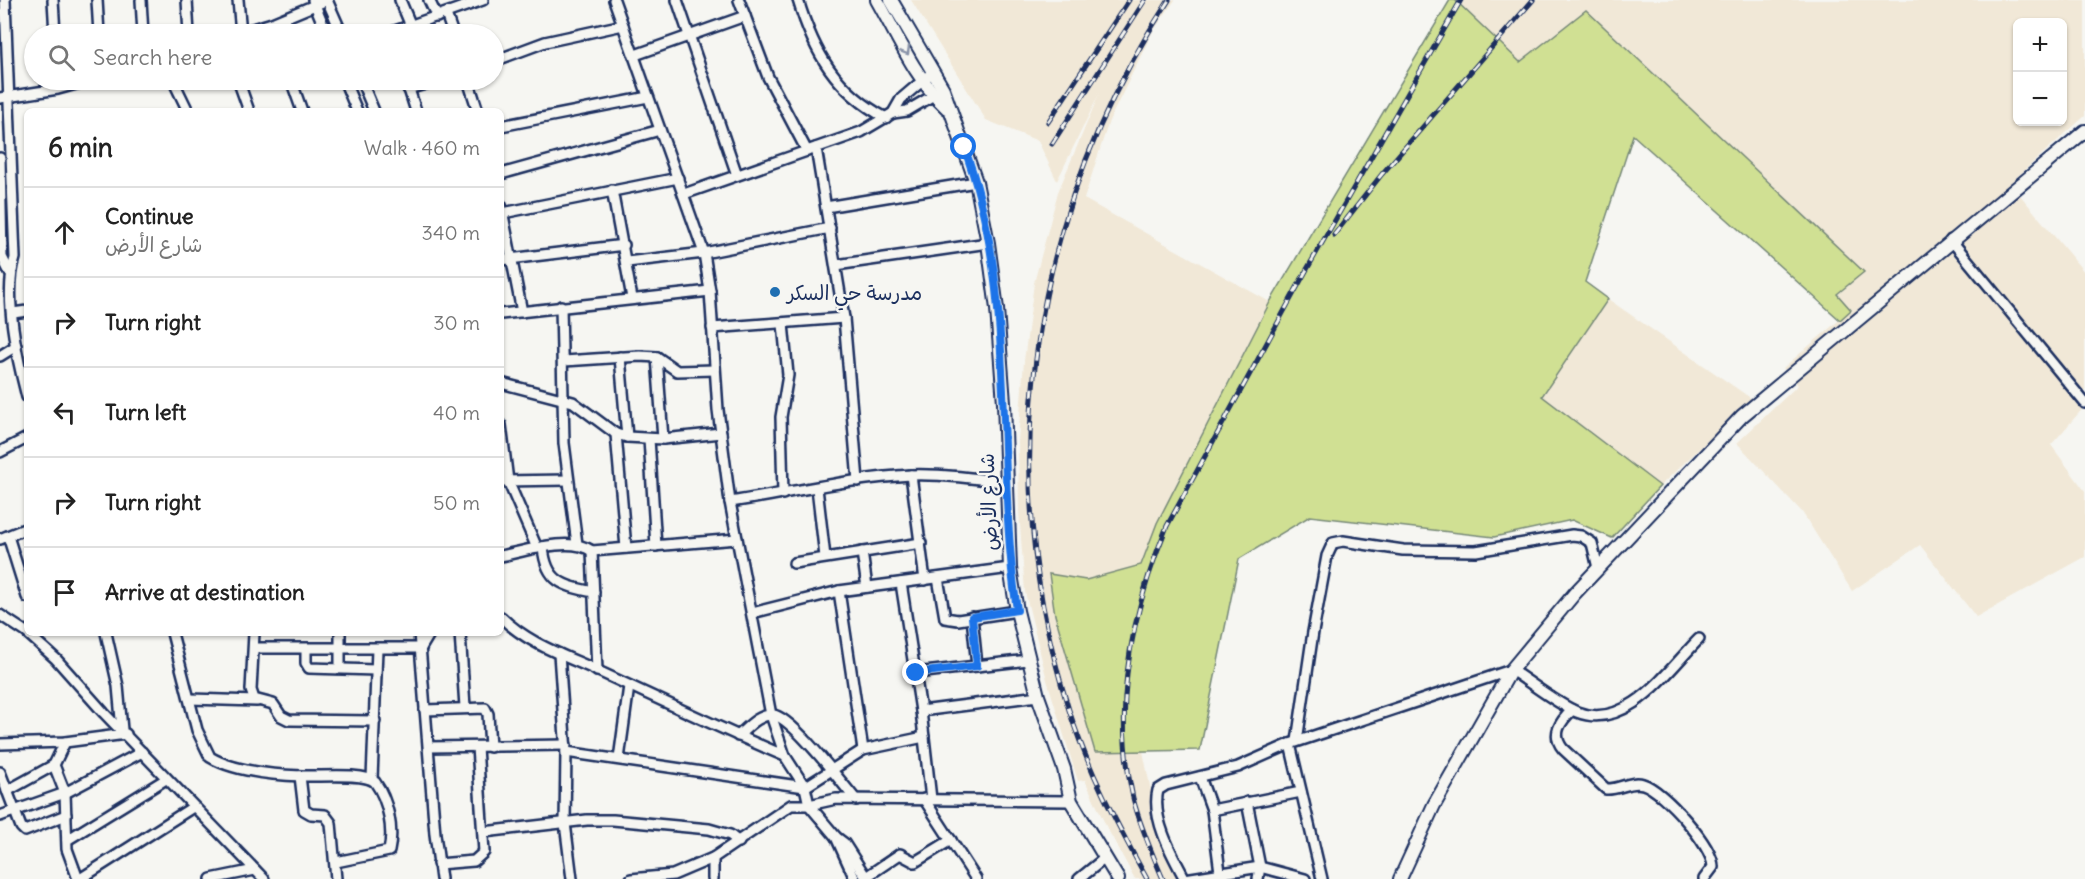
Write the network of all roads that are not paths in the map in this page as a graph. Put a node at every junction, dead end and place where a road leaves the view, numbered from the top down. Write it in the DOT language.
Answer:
graph roads {
  1 [pos="5,0"];
  2 [pos="53,0"];
  3 [pos="97,0"];
  4 [pos="141,0"];
  5 [pos="187,0"];
  6 [pos="238,0"];
  7 [pos="327,0"];
  8 [pos="400,0"];
  9 [pos="429,0"];
  10 [pos="483,0"];
  11 [pos="614,0"];
  12 [pos="677,0"];
  13 [pos="739,0"];
  14 [pos="798,0"];
  15 [pos="877,0"];
  16 [pos="891,0"];
  17 [pos="314,2"];
  18 [pos="468,3"];
  19 [pos="441,15"];
  20 [pos="746,16"];
  21 [pos="272,23"];
  22 [pos="54,24"];
  23 [pos="98,24"];
  24 [pos="142,24"];
  25 [pos="188,24"];
  26 [pos="238,24"];
  27 [pos="269,24"];
  28 [pos="323,24"];
  29 [pos="338,24"];
  30 [pos="410,24"];
  31 [pos="416,24"];
  32 [pos="447,24"];
  33 [pos="623,25"];
  34 [pos="689,37"];
  35 [pos="635,55"];
  36 [pos="504,57"];
  37 [pos="934,71"];
  38 [pos="923,81"];
  39 [pos="35,90"];
  40 [pos="178,90"];
  41 [pos="242,90"];
  42 [pos="295,90"];
  43 [pos="348,90"];
  44 [pos="365,90"];
  45 [pos="409,90"];
  46 [pos="471,90"];
  47 [pos="938,93"];
  48 [pos="648,97"];
  49 [pos="4,98"];
  50 [pos="187,108"];
  51 [pos="248,108"];
  52 [pos="301,108"];
  53 [pos="356,108"];
  54 [pos="373,108"];
  55 [pos="415,108"];
  56 [pos="477,108"];
  57 [pos="889,116"];
  58 [pos="504,125"];
  59 [pos="660,129"];
  60 [pos="2084,134"];
  61 [pos="812,150"];
  62 [pos="0,158"];
  63 [pos="504,173"];
  64 [pos="737,175"];
  65 [pos="678,178"];
  66 [pos="0,179"];
  67 [pos="976,182"];
  68 [pos="612,190"];
  69 [pos="684,194"];
  70 [pos="826,207"];
  71 [pos="504,209"];
  72 [pos="830,228"];
  73 [pos="504,234"];
  74 [pos="1951,240"];
  75 [pos="1,243"];
  76 [pos="988,243"];
  77 [pos="14,244"];
  78 [pos="624,245"];
  79 [pos="704,253"];
  80 [pos="1,257"];
  81 [pos="15,258"];
  82 [pos="24,258"];
  83 [pos="506,260"];
  84 [pos="627,262"];
  85 [pos="836,265"];
  86 [pos="10,273"];
  87 [pos="710,291"];
  88 [pos="632,298"];
  89 [pos="561,306"];
  90 [pos="24,311"];
  91 [pos="522,312"];
  92 [pos="13,313"];
  93 [pos="504,314"];
  94 [pos="844,318"];
  95 [pos="783,324"];
  96 [pos="712,328"];
  97 [pos="16,345"];
  98 [pos="0,356"];
  99 [pos="620,357"];
  100 [pos="657,357"];
  101 [pos="564,361"];
  102 [pos="715,370"];
  103 [pos="24,383"];
  104 [pos="504,384"];
  105 [pos="564,398"];
  106 [pos="2085,403"];
  107 [pos="721,433"];
  108 [pos="616,434"];
  109 [pos="627,437"];
  110 [pos="649,439"];
  111 [pos="663,439"];
  112 [pos="24,440"];
  113 [pos="0,452"];
  114 [pos="911,475"];
  115 [pos="568,480"];
  116 [pos="505,481"];
  117 [pos="858,481"];
  118 [pos="1007,483"];
  119 [pos="817,488"];
  120 [pos="783,494"];
  121 [pos="730,502"];
  122 [pos="24,529"];
  123 [pos="4,538"];
  124 [pos="737,539"];
  125 [pos="921,543"];
  126 [pos="577,544"];
  127 [pos="656,546"];
  128 [pos="540,548"];
  129 [pos="626,548"];
  130 [pos="592,551"];
  131 [pos="862,552"];
  132 [pos="504,555"];
  133 [pos="825,557"];
  134 [pos="794,562"];
  135 [pos="1010,568"];
  136 [pos="1598,568"];
  137 [pos="938,578"];
  138 [pos="925,580"];
  139 [pos="901,583"];
  140 [pos="867,587"];
  141 [pos="24,589"];
  142 [pos="839,591"];
  143 [pos="594,592"];
  144 [pos="1017,610"];
  145 [pos="752,613"];
  146 [pos="0,616"];
  147 [pos="972,617"];
  148 [pos="504,620"];
  149 [pos="504,630"];
  150 [pos="514,630"];
  151 [pos="24,633"];
  152 [pos="29,636"];
  153 [pos="39,636"];
  154 [pos="106,636"];
  155 [pos="173,636"];
  156 [pos="254,636"];
  157 [pos="340,636"];
  158 [pos="419,636"];
  159 [pos="428,636"];
  160 [pos="460,636"];
  161 [pos="1700,639"];
  162 [pos="42,645"];
  163 [pos="254,648"];
  164 [pos="421,648"];
  165 [pos="340,649"];
  166 [pos="377,649"];
  167 [pos="306,650"];
  168 [pos="559,654"];
  169 [pos="1028,660"];
  170 [pos="977,666"];
  171 [pos="340,668"];
  172 [pos="375,670"];
  173 [pos="1511,670"];
  174 [pos="597,671"];
  175 [pos="916,673"];
  176 [pos="629,686"];
  177 [pos="1038,696"];
  178 [pos="190,699"];
  179 [pos="257,701"];
  180 [pos="465,707"];
  181 [pos="425,710"];
  182 [pos="1572,710"];
  183 [pos="921,711"];
  184 [pos="771,715"];
  185 [pos="375,721"];
  186 [pos="124,732"];
  187 [pos="738,736"];
  188 [pos="924,737"];
  189 [pos="64,742"];
  190 [pos="1293,743"];
  191 [pos="0,744"];
  192 [pos="429,747"];
  193 [pos="477,747"];
  194 [pos="490,747"];
  195 [pos="566,749"];
  196 [pos="863,750"];
  197 [pos="142,752"];
  198 [pos="785,756"];
  199 [pos="619,759"];
  200 [pos="54,765"];
  201 [pos="0,772"];
  202 [pos="832,772"];
  203 [pos="300,776"];
  204 [pos="1200,777"];
  205 [pos="372,778"];
  206 [pos="166,779"];
  207 [pos="805,787"];
  208 [pos="7,790"];
  209 [pos="1301,792"];
  210 [pos="65,793"];
  211 [pos="928,799"];
  212 [pos="856,800"];
  213 [pos="1071,801"];
  214 [pos="1246,802"];
  215 [pos="808,805"];
  216 [pos="193,807"];
  217 [pos="1212,810"];
  218 [pos="15,812"];
  219 [pos="66,815"];
  220 [pos="0,816"];
  221 [pos="565,823"];
  222 [pos="484,831"];
  223 [pos="836,837"];
  224 [pos="67,840"];
  225 [pos="951,840"];
  226 [pos="740,842"];
  227 [pos="713,858"];
  228 [pos="1105,858"];
  229 [pos="336,862"];
  230 [pos="438,864"];
  231 [pos="1260,867"];
  232 [pos="255,870"];
  233 [pos="1220,872"];
  234 [pos="673,877"];
  235 [pos="84,878"];
  236 [pos="866,878"];
  237 [pos="211,879"];
  238 [pos="264,879"];
  239 [pos="336,879"];
  240 [pos="441,879"];
  241 [pos="572,879"];
  242 [pos="631,879"];
  243 [pos="713,879"];
  244 [pos="855,879"];
  245 [pos="976,879"];
  246 [pos="1078,879"];
  247 [pos="1118,879"];
  248 [pos="1185,879"];
  249 [pos="1258,879"];
  250 [pos="1305,879"];
  251 [pos="1322,879"];
  252 [pos="1400,879"];
  253 [pos="1704,879"];
  1 -- 49 [label="street"];
  2 -- 22 [label="street"];
  3 -- 23 [label="street"];
  4 -- 24 [label="street"];
  5 -- 25 [label="street"];
  6 -- 26 [label="street"];
  7 -- 17 [label="street"];
  7 -- 29 [label="street"];
  8 -- 30 [label="street"];
  9 -- 19 [label="street"];
  10 -- 18 [label="street"];
  11 -- 33 [label="street"];
  12 -- 34 [label="street"];
  13 -- 20 [label="street"];
  14 -- 57 [label="street"];
  15 -- 38 [label="main road, شارع الأرض, one-way"];
  16 -- 37 [label="main road, شارع الأرض"];
  17 -- 21 [label="street"];
  17 -- 28 [label="street"];
  18 -- 19 [label="street"];
  19 -- 31 [label="street"];
  19 -- 32 [label="street"];
  20 -- 34 [label="street"];
  20 -- 61 [label="street"];
  21 -- 27 [label="street"];
  33 -- 35 [label="street"];
  33 -- 36 [label="street"];
  34 -- 35 [label="street"];
  34 -- 64 [label="street"];
  35 -- 48 [label="street"];
  37 -- 38 [label="street"];
  37 -- 47 [label="main road, شارع الأرض"];
  38 -- 47 [label="main road, شارع الأرض"];
  38 -- 57 [label="street"];
  39 -- 49 [label="street"];
  40 -- 50 [label="street"];
  41 -- 51 [label="street"];
  42 -- 52 [label="street"];
  43 -- 53 [label="street"];
  44 -- 54 [label="street"];
  45 -- 55 [label="street"];
  46 -- 56 [label="street"];
  47 -- 57 [label="street"];
  47 -- 67 [label="main road, شارع الأرض"];
  48 -- 58 [label="street"];
  48 -- 59 [label="street"];
  49 -- 77 [label="street"];
  57 -- 61 [label="street"];
  59 -- 63 [label="street"];
  59 -- 65 [label="street"];
  60 -- 74 [label="main road"];
  61 -- 64 [label="street"];
  61 -- 70 [label="street"];
  62 -- 66 [label="street"];
  64 -- 69 [label="street"];
  65 -- 68 [label="street"];
  65 -- 69 [label="street"];
  66 -- 75 [label="street"];
  67 -- 70 [label="street"];
  67 -- 76 [label="main road, شارع الأرض"];
  68 -- 71 [label="street"];
  68 -- 78 [label="street"];
  69 -- 79 [label="street"];
  70 -- 72 [label="street"];
  72 -- 79 [label="street"];
  72 -- 85 [label="street"];
  73 -- 83 [label="street"];
  74 -- 106 [label="street"];
  74 -- 136 [label="main road"];
  75 -- 77 [label="street"];
  75 -- 80 [label="street"];
  76 -- 85 [label="street"];
  76 -- 118 [label="main road, شارع الأرض"];
  77 -- 81 [label="street"];
  78 -- 83 [label="street"];
  78 -- 84 [label="street"];
  79 -- 84 [label="street"];
  79 -- 87 [label="street"];
  80 -- 81 [label="street"];
  80 -- 86 [label="street"];
  81 -- 82 [label="street"];
  81 -- 86 [label="street"];
  83 -- 91 [label="street"];
  84 -- 88 [label="street"];
  85 -- 94 [label="street"];
  86 -- 92 [label="street"];
  87 -- 88 [label="street"];
  87 -- 96 [label="street"];
  88 -- 89 [label="street"];
  89 -- 91 [label="street"];
  89 -- 101 [label="street"];
  90 -- 92 [label="street"];
  91 -- 93 [label="street"];
  92 -- 97 [label="street"];
  94 -- 95 [label="street"];
  94 -- 117 [label="street"];
  95 -- 96 [label="street"];
  95 -- 120 [label="street"];
  96 -- 102 [label="street"];
  97 -- 98 [label="street"];
  97 -- 103 [label="street"];
  99 -- 100 [label="street"];
  99 -- 101 [label="street"];
  99 -- 109 [label="street"];
  100 -- 102 [label="street"];
  100 -- 111 [label="street"];
  101 -- 105 [label="street"];
  102 -- 107 [label="street"];
  104 -- 105 [label="street"];
  105 -- 108 [label="street"];
  105 -- 115 [label="street"];
  107 -- 111 [label="street"];
  107 -- 121 [label="street"];
  108 -- 109 [label="street"];
  108 -- 129 [label="street"];
  109 -- 110 [label="street"];
  110 -- 111 [label="street"];
  110 -- 127 [label="street"];
  112 -- 113 [label="street"];
  114 -- 117 [label="street"];
  114 -- 118 [label="street"];
  114 -- 125 [label="street"];
  115 -- 116 [label="street"];
  115 -- 126 [label="street"];
  116 -- 128 [label="street"];
  117 -- 119 [label="street"];
  118 -- 135 [label="main road, شارع الأرض"];
  119 -- 120 [label="street"];
  119 -- 133 [label="street"];
  120 -- 121 [label="street"];
  121 -- 124 [label="street"];
  122 -- 123 [label="street"];
  123 -- 141 [label="street"];
  124 -- 127 [label="street"];
  124 -- 145 [label="street"];
  125 -- 131 [label="street"];
  125 -- 138 [label="street"];
  126 -- 128 [label="street"];
  126 -- 130 [label="street"];
  127 -- 129 [label="street"];
  128 -- 132 [label="street"];
  128 -- 143 [label="street"];
  129 -- 130 [label="street"];
  130 -- 143 [label="street"];
  131 -- 133 [label="street"];
  131 -- 140 [label="street"];
  133 -- 134 [label="street"];
  135 -- 137 [label="street"];
  135 -- 144 [label="main road, شارع الأرض"];
  136 -- 173 [label="main road"];
  136 -- 190 [label="street"];
  137 -- 138 [label="street"];
  137 -- 147 [label="street"];
  138 -- 139 [label="street"];
  139 -- 140 [label="street"];
  139 -- 175 [label="street"];
  140 -- 142 [label="street"];
  142 -- 145 [label="street"];
  142 -- 196 [label="street"];
  143 -- 174 [label="street"];
  144 -- 147 [label="street"];
  144 -- 169 [label="main road, شارع الأرض"];
  145 -- 184 [label="street"];
  146 -- 151 [label="street"];
  147 -- 170 [label="street"];
  148 -- 150 [label="street"];
  149 -- 150 [label="street"];
  150 -- 168 [label="street"];
  152 -- 162 [label="street"];
  153 -- 162 [label="street"];
  154 -- 186 [label="street"];
  155 -- 178 [label="street"];
  156 -- 163 [label="street"];
  157 -- 165 [label="street"];
  158 -- 164 [label="street"];
  159 -- 164 [label="street"];
  160 -- 180 [label="street"];
  161 -- 182 [label="street"];
  162 -- 186 [label="street"];
  163 -- 167 [label="street"];
  163 -- 179 [label="street"];
  164 -- 166 [label="street"];
  164 -- 181 [label="street"];
  165 -- 166 [label="street"];
  165 -- 167 [label="street"];
  165 -- 171 [label="street"];
  166 -- 172 [label="street"];
  167 -- 171 [label="street"];
  168 -- 174 [label="street"];
  168 -- 195 [label="street"];
  169 -- 170 [label="street"];
  169 -- 177 [label="main road, شارع الأرض"];
  170 -- 175 [label="street"];
  171 -- 172 [label="street"];
  172 -- 185 [label="street"];
  173 -- 182 [label="street"];
  173 -- 190 [label="street"];
  173 -- 252 [label="main road"];
  174 -- 176 [label="street"];
  175 -- 183 [label="street"];
  176 -- 187 [label="street"];
  176 -- 199 [label="street"];
  177 -- 183 [label="street"];
  177 -- 213 [label="main road, شارع الأرض"];
  178 -- 179 [label="street"];
  178 -- 203 [label="street"];
  179 -- 185 [label="street"];
  180 -- 181 [label="street"];
  180 -- 194 [label="street"];
  181 -- 192 [label="street"];
  182 -- 253 [label="street"];
  183 -- 188 [label="street"];
  184 -- 187 [label="street"];
  184 -- 198 [label="street"];
  184 -- 202 [label="street"];
  185 -- 205 [label="street"];
  186 -- 189 [label="street"];
  186 -- 197 [label="street"];
  187 -- 198 [label="street"];
  188 -- 196 [label="street"];
  188 -- 211 [label="street"];
  189 -- 191 [label="street"];
  189 -- 200 [label="street"];
  190 -- 204 [label="street"];
  190 -- 209 [label="street"];
  192 -- 193 [label="street"];
  192 -- 230 [label="street"];
  193 -- 194 [label="street"];
  193 -- 222 [label="street"];
  194 -- 195 [label="street"];
  195 -- 199 [label="street"];
  195 -- 221 [label="street"];
  196 -- 202 [label="street"];
  197 -- 206 [label="street"];
  197 -- 210 [label="street"];
  198 -- 207 [label="street"];
  199 -- 207 [label="street"];
  200 -- 208 [label="street"];
  200 -- 210 [label="street"];
  201 -- 208 [label="street"];
  202 -- 207 [label="street"];
  202 -- 212 [label="street"];
  203 -- 205 [label="street"];
  203 -- 229 [label="street"];
  204 -- 217 [label="street"];
  204 -- 248 [label="street"];
  205 -- 229 [label="street"];
  206 -- 216 [label="street"];
  206 -- 224 [label="street"];
  207 -- 215 [label="street"];
  208 -- 218 [label="street"];
  209 -- 214 [label="street"];
  209 -- 251 [label="street"];
  210 -- 218 [label="street"];
  210 -- 219 [label="street"];
  211 -- 212 [label="street"];
  211 -- 213 [label="street"];
  211 -- 225 [label="street"];
  212 -- 215 [label="street"];
  213 -- 228 [label="main road, شارع الأرض"];
  214 -- 217 [label="street"];
  214 -- 231 [label="street"];
  215 -- 223 [label="street"];
  215 -- 226 [label="street"];
  216 -- 232 [label="street"];
  216 -- 235 [label="street"];
  217 -- 233 [label="street"];
  218 -- 219 [label="street"];
  218 -- 220 [label="street"];
  219 -- 224 [label="street"];
  221 -- 222 [label="street"];
  221 -- 226 [label="street"];
  221 -- 241 [label="street"];
  222 -- 230 [label="street"];
  223 -- 236 [label="street"];
  223 -- 244 [label="street"];
  224 -- 235 [label="street"];
  225 -- 236 [label="street"];
  225 -- 245 [label="street"];
  226 -- 227 [label="street"];
  227 -- 234 [label="street"];
  227 -- 243 [label="street"];
  228 -- 246 [label="street"];
  228 -- 247 [label="main road, شارع الأرض"];
  229 -- 239 [label="street"];
  230 -- 240 [label="street"];
  231 -- 233 [label="street"];
  231 -- 249 [label="street"];
  231 -- 250 [label="street"];
  232 -- 237 [label="street"];
  232 -- 238 [label="street"];
  233 -- 248 [label="street"];
  234 -- 242 [label="street"];
}
